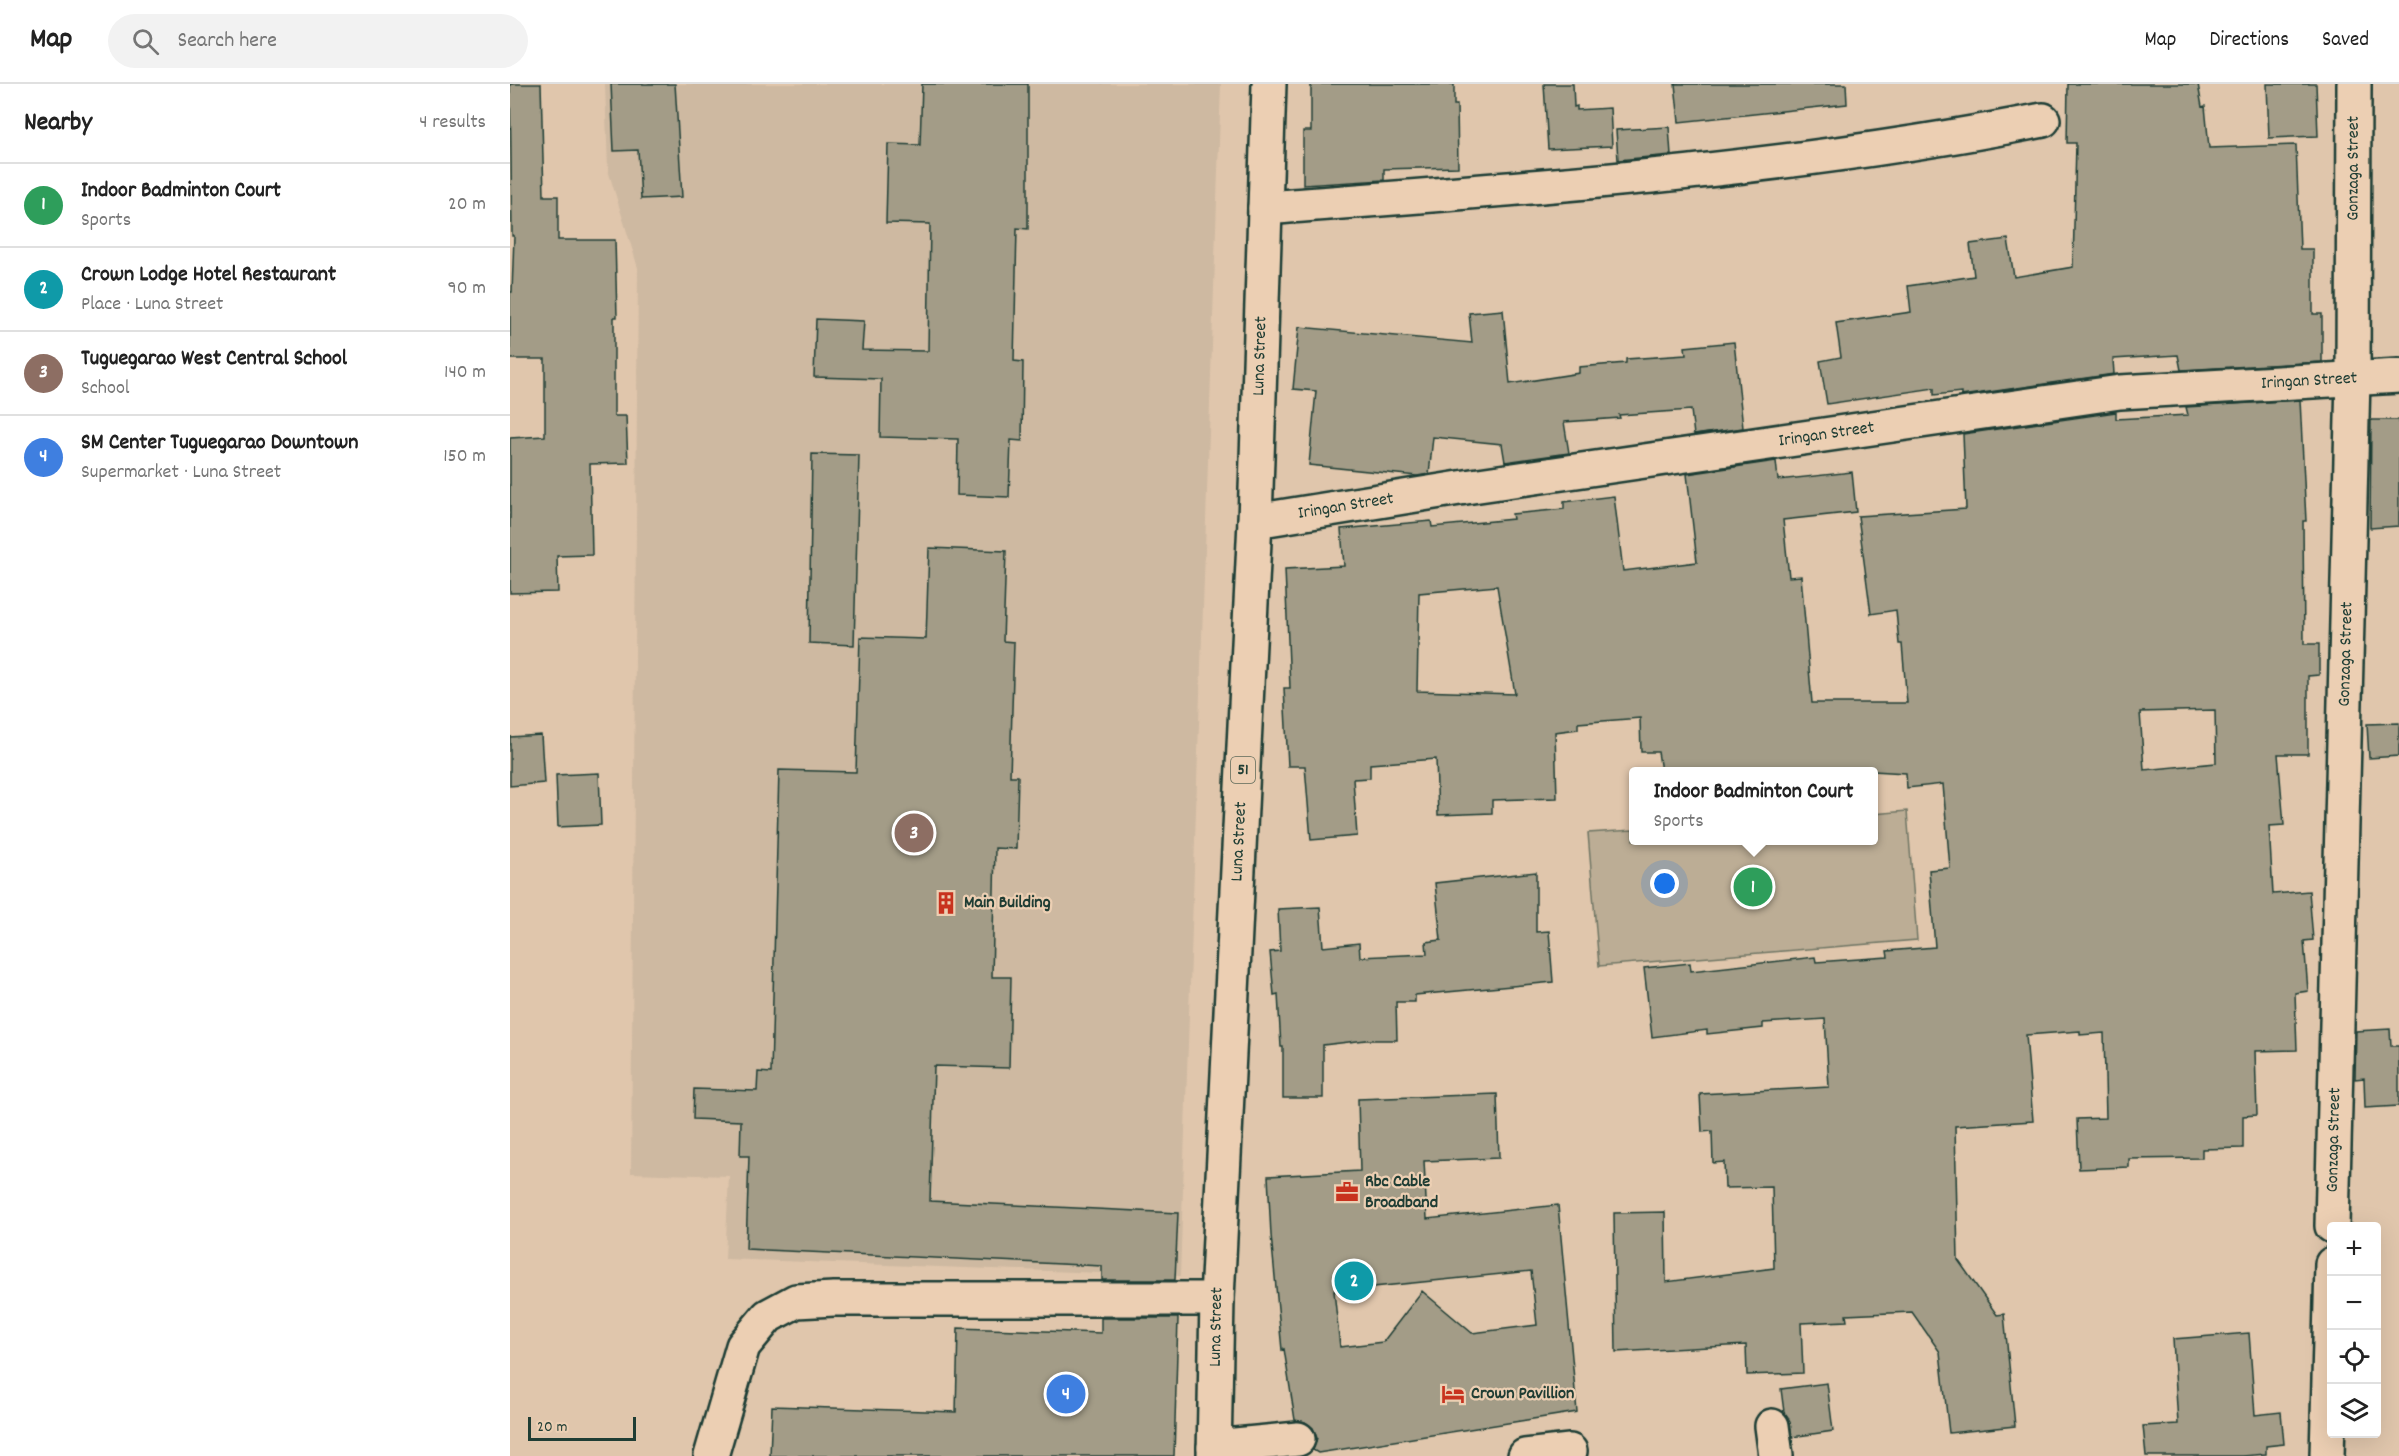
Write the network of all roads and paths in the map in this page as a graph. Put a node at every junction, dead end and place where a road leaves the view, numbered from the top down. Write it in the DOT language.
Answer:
graph roads {
  1 [pos="1269,84"];
  2 [pos="2354,84"];
  3 [pos="2043,120"];
  4 [pos="1265,208"];
  5 [pos="2399,376"];
  6 [pos="2353,378"];
  7 [pos="1255,521"];
  8 [pos="2332,1222"];
  9 [pos="2331,1276"];
  10 [pos="1217,1299"];
  11 [pos="1298,1439"];
  12 [pos="1214,1451"];
  13 [pos="1570,1451"];
  14 [pos="711,1456"];
  15 [pos="1525,1456"];
  16 [pos="2327,1456"];
  1 -- 4 [label="street, Luna Street / 51"];
  2 -- 6 [label="street, Gonzaga Street"];
  3 -- 4 [label="street"];
  4 -- 7 [label="street, Luna Street / 51"];
  5 -- 6 [label="street, Iringan Street"];
  6 -- 7 [label="street, Iringan Street"];
  6 -- 8 [label="street, Gonzaga Street"];
  7 -- 10 [label="street, Luna Street / 51"];
  9 -- 16 [label="street"];
  10 -- 12 [label="street, Luna Street / 51"];
  10 -- 14 [label="street"];
  11 -- 12 [label="street"];
  13 -- 15 [label="street"];
}
